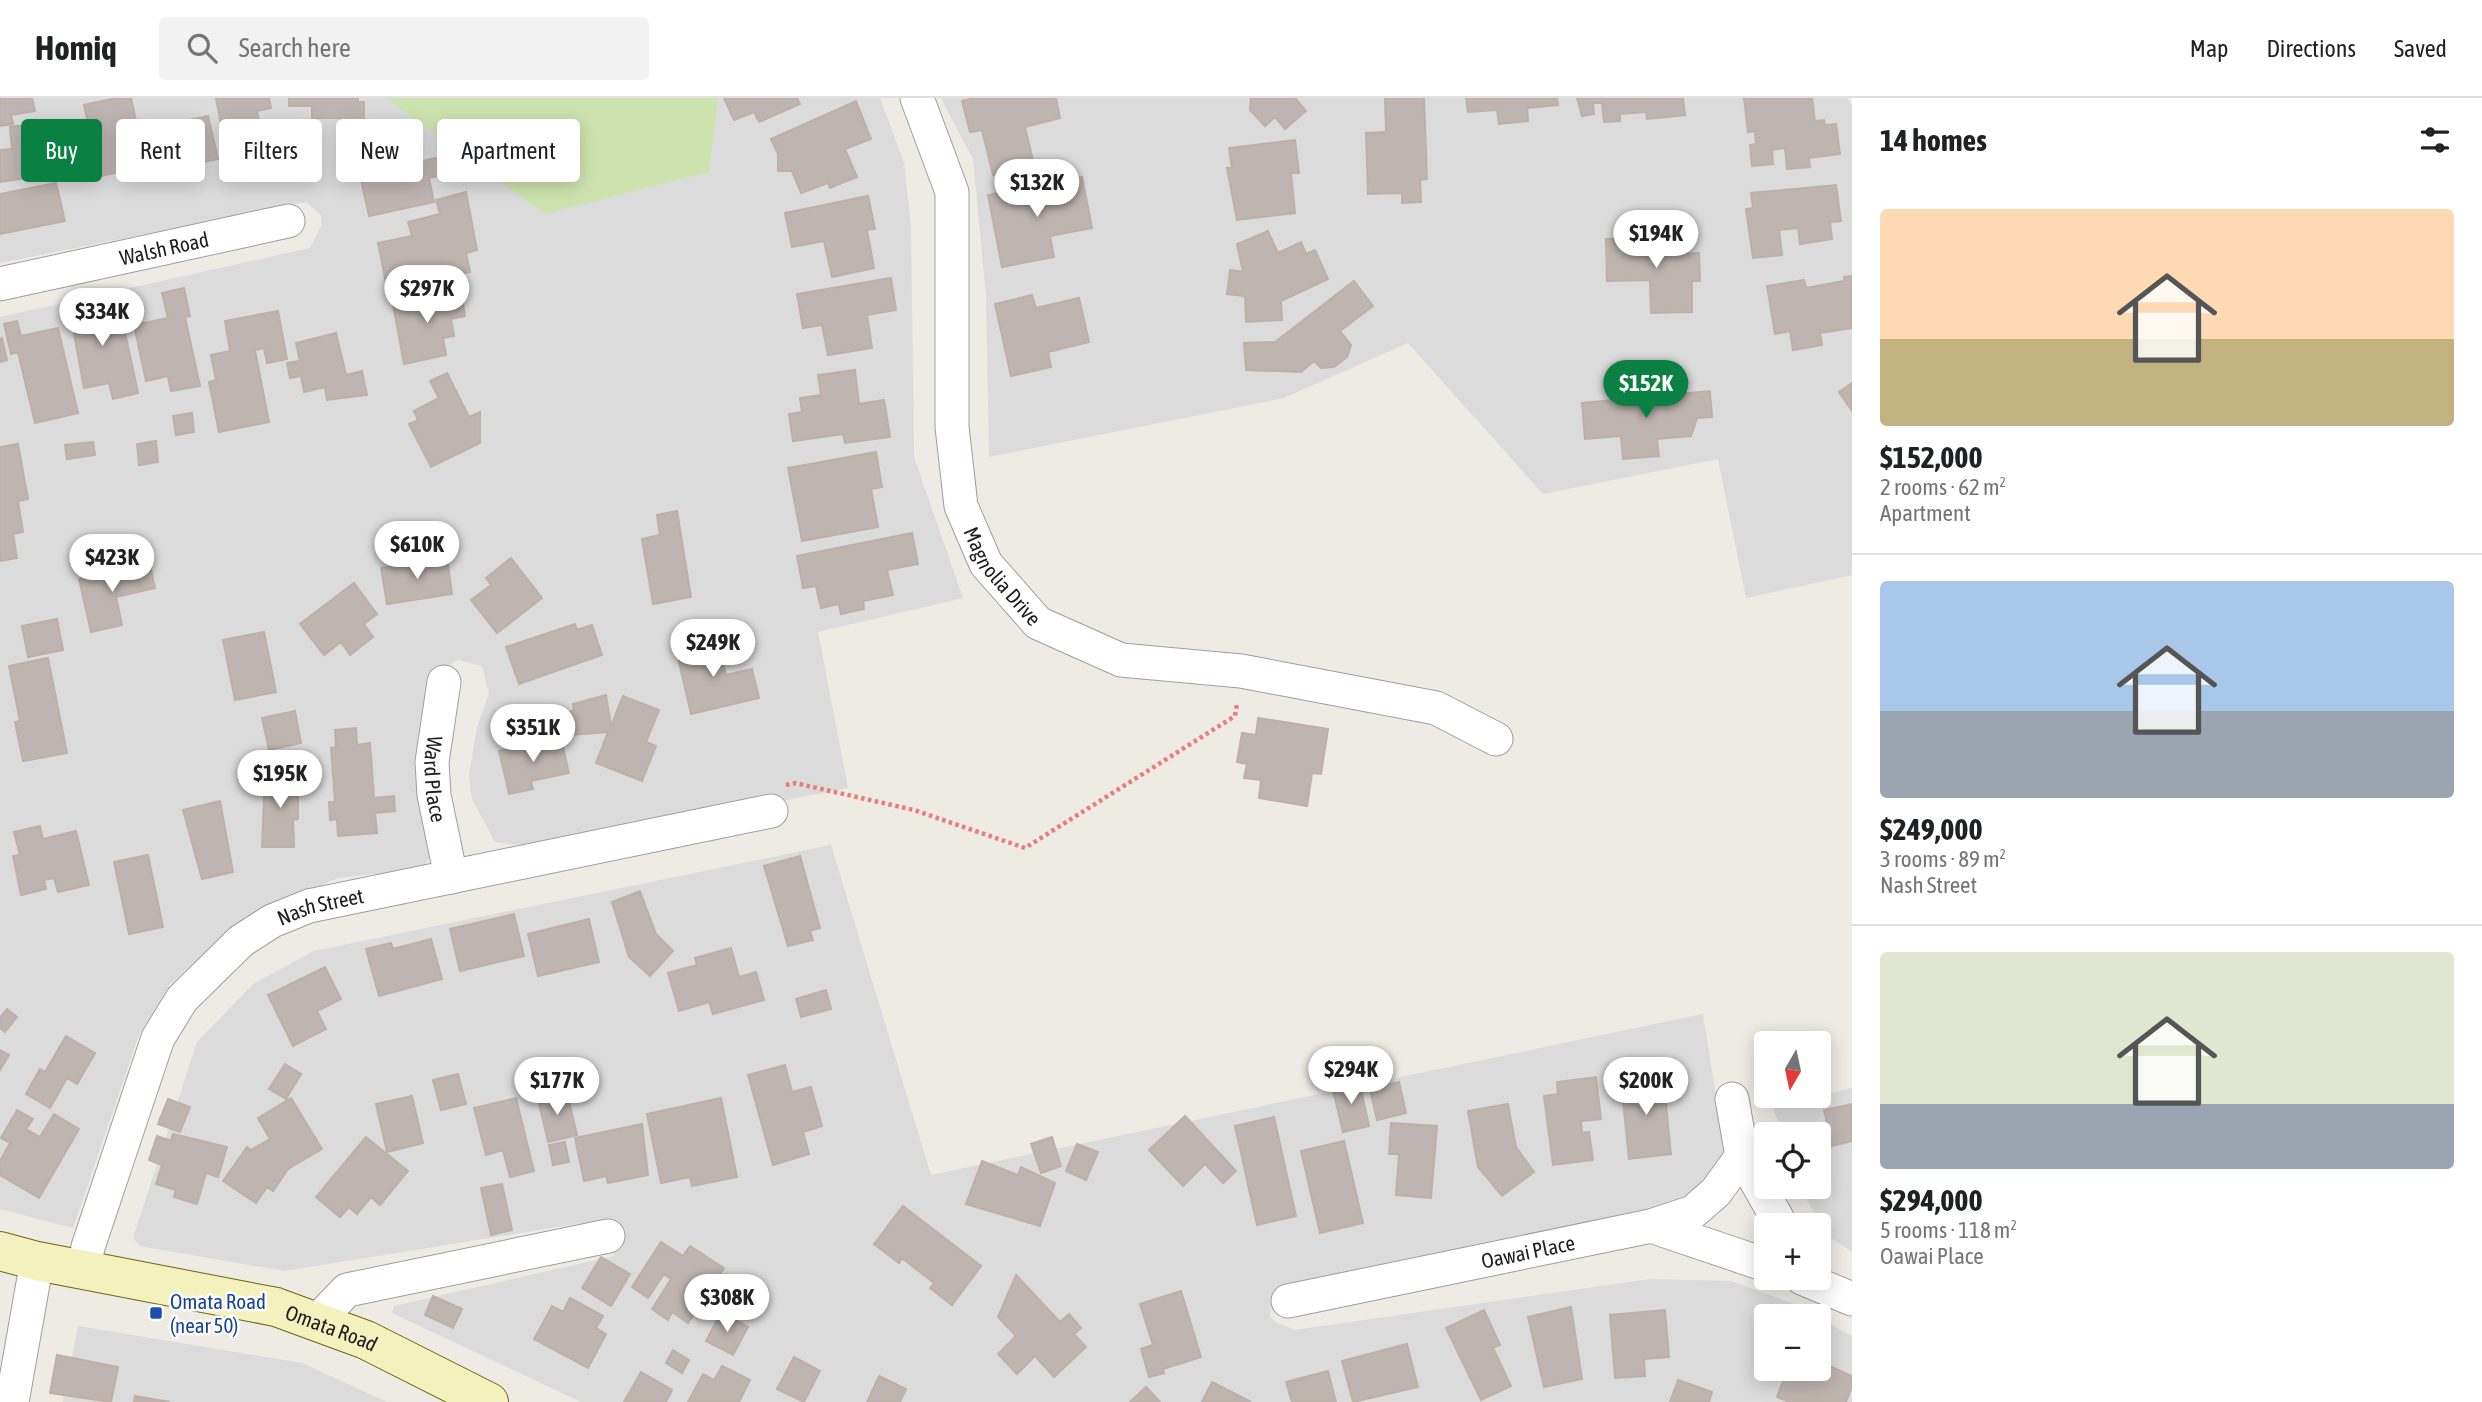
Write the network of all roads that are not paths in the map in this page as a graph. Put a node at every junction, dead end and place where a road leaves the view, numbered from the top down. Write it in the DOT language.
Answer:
graph roads {
  1 [pos="917,98"];
  2 [pos="288,221"];
  3 [pos="0,284"];
  4 [pos="444,682"];
  5 [pos="1496,739"];
  6 [pos="771,811"];
  7 [pos="451,877"];
  8 [pos="1732,1099"];
  9 [pos="1742,1156"];
  10 [pos="1774,1213"];
  11 [pos="1651,1226"];
  12 [pos="608,1236"];
  13 [pos="0,1251"];
  14 [pos="37,1261"];
  15 [pos="1754,1261"];
  16 [pos="84,1270"];
  17 [pos="1831,1288"];
  18 [pos="1852,1298"];
  19 [pos="1288,1301"];
  20 [pos="317,1321"];
  21 [pos="12,1402"];
  22 [pos="489,1402"];
  1 -- 5 [label="street, Magnolia Drive"];
  2 -- 3 [label="street, Walsh Road"];
  4 -- 7 [label="street, Ward Place"];
  6 -- 7 [label="street, Nash Street"];
  7 -- 16 [label="street, Nash Street"];
  8 -- 9 [label="street"];
  9 -- 10 [label="street"];
  9 -- 11 [label="street, Oawai Place"];
  11 -- 15 [label="street"];
  11 -- 19 [label="street, Oawai Place"];
  12 -- 20 [label="street"];
  13 -- 14 [label="main road, Omata Road"];
  14 -- 16 [label="main road, Omata Road"];
  14 -- 21 [label="street"];
  16 -- 20 [label="main road, Omata Road"];
  17 -- 18 [label="street"];
  20 -- 22 [label="main road, Omata Road"];
}
